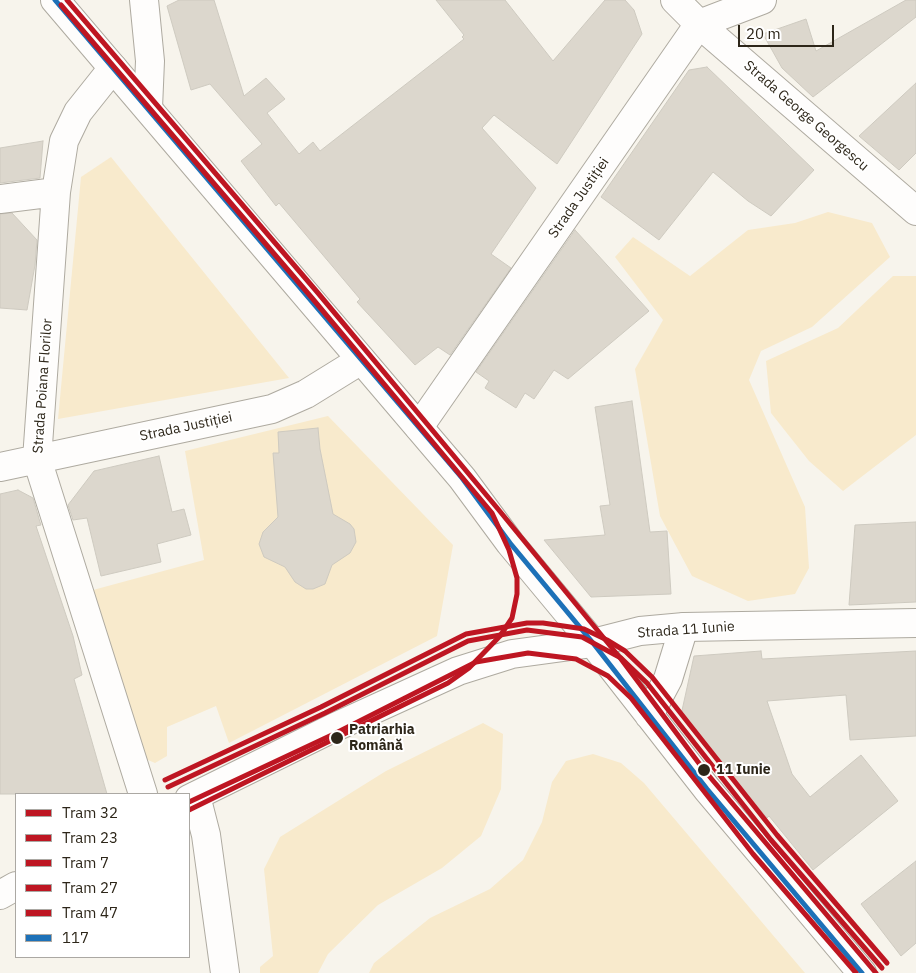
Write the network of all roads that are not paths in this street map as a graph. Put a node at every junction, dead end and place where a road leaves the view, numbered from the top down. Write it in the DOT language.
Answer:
graph roads {
  1 [pos="55,0"];
  2 [pos="144,0"];
  3 [pos="675,0"];
  4 [pos="762,0"];
  5 [pos="699,24"];
  6 [pos="113,68"];
  7 [pos="148,108"];
  8 [pos="56,192"];
  9 [pos="0,199"];
  10 [pos="916,211"];
  11 [pos="361,360"];
  12 [pos="419,427"];
  13 [pos="37,459"];
  14 [pos="0,467"];
  15 [pos="916,623"];
  16 [pos="684,627"];
  17 [pos="593,643"];
  18 [pos="649,715"];
  19 [pos="143,793"];
  20 [pos="192,798"];
  21 [pos="15,887"];
  22 [pos="0,895"];
  23 [pos="225,973"];
  24 [pos="862,973"];
  1 -- 6 [label="street"];
  2 -- 7 [label="street"];
  3 -- 5 [label="street, Strada George Georgescu"];
  4 -- 5 [label="street"];
  5 -- 10 [label="street, Strada George Georgescu"];
  5 -- 12 [label="street, Strada Justiției"];
  6 -- 7 [label="street"];
  6 -- 8 [label="street, Strada Poiana Florilor"];
  7 -- 11 [label="street"];
  8 -- 9 [label="street"];
  8 -- 13 [label="street, Strada Poiana Florilor"];
  11 -- 12 [label="street"];
  11 -- 13 [label="street, Strada Justiției"];
  12 -- 17 [label="street"];
  13 -- 14 [label="street, Strada Justiției"];
  13 -- 19 [label="street, Strada Poiana Florilor"];
  15 -- 16 [label="street, Strada 11 Iunie"];
  16 -- 17 [label="street, Strada 11 Iunie"];
  16 -- 18 [label="street"];
  17 -- 18 [label="street"];
  17 -- 20 [label="street, Strada 11 Iunie"];
  18 -- 24 [label="street"];
  20 -- 23 [label="street"];
  21 -- 22 [label="street"];
}
